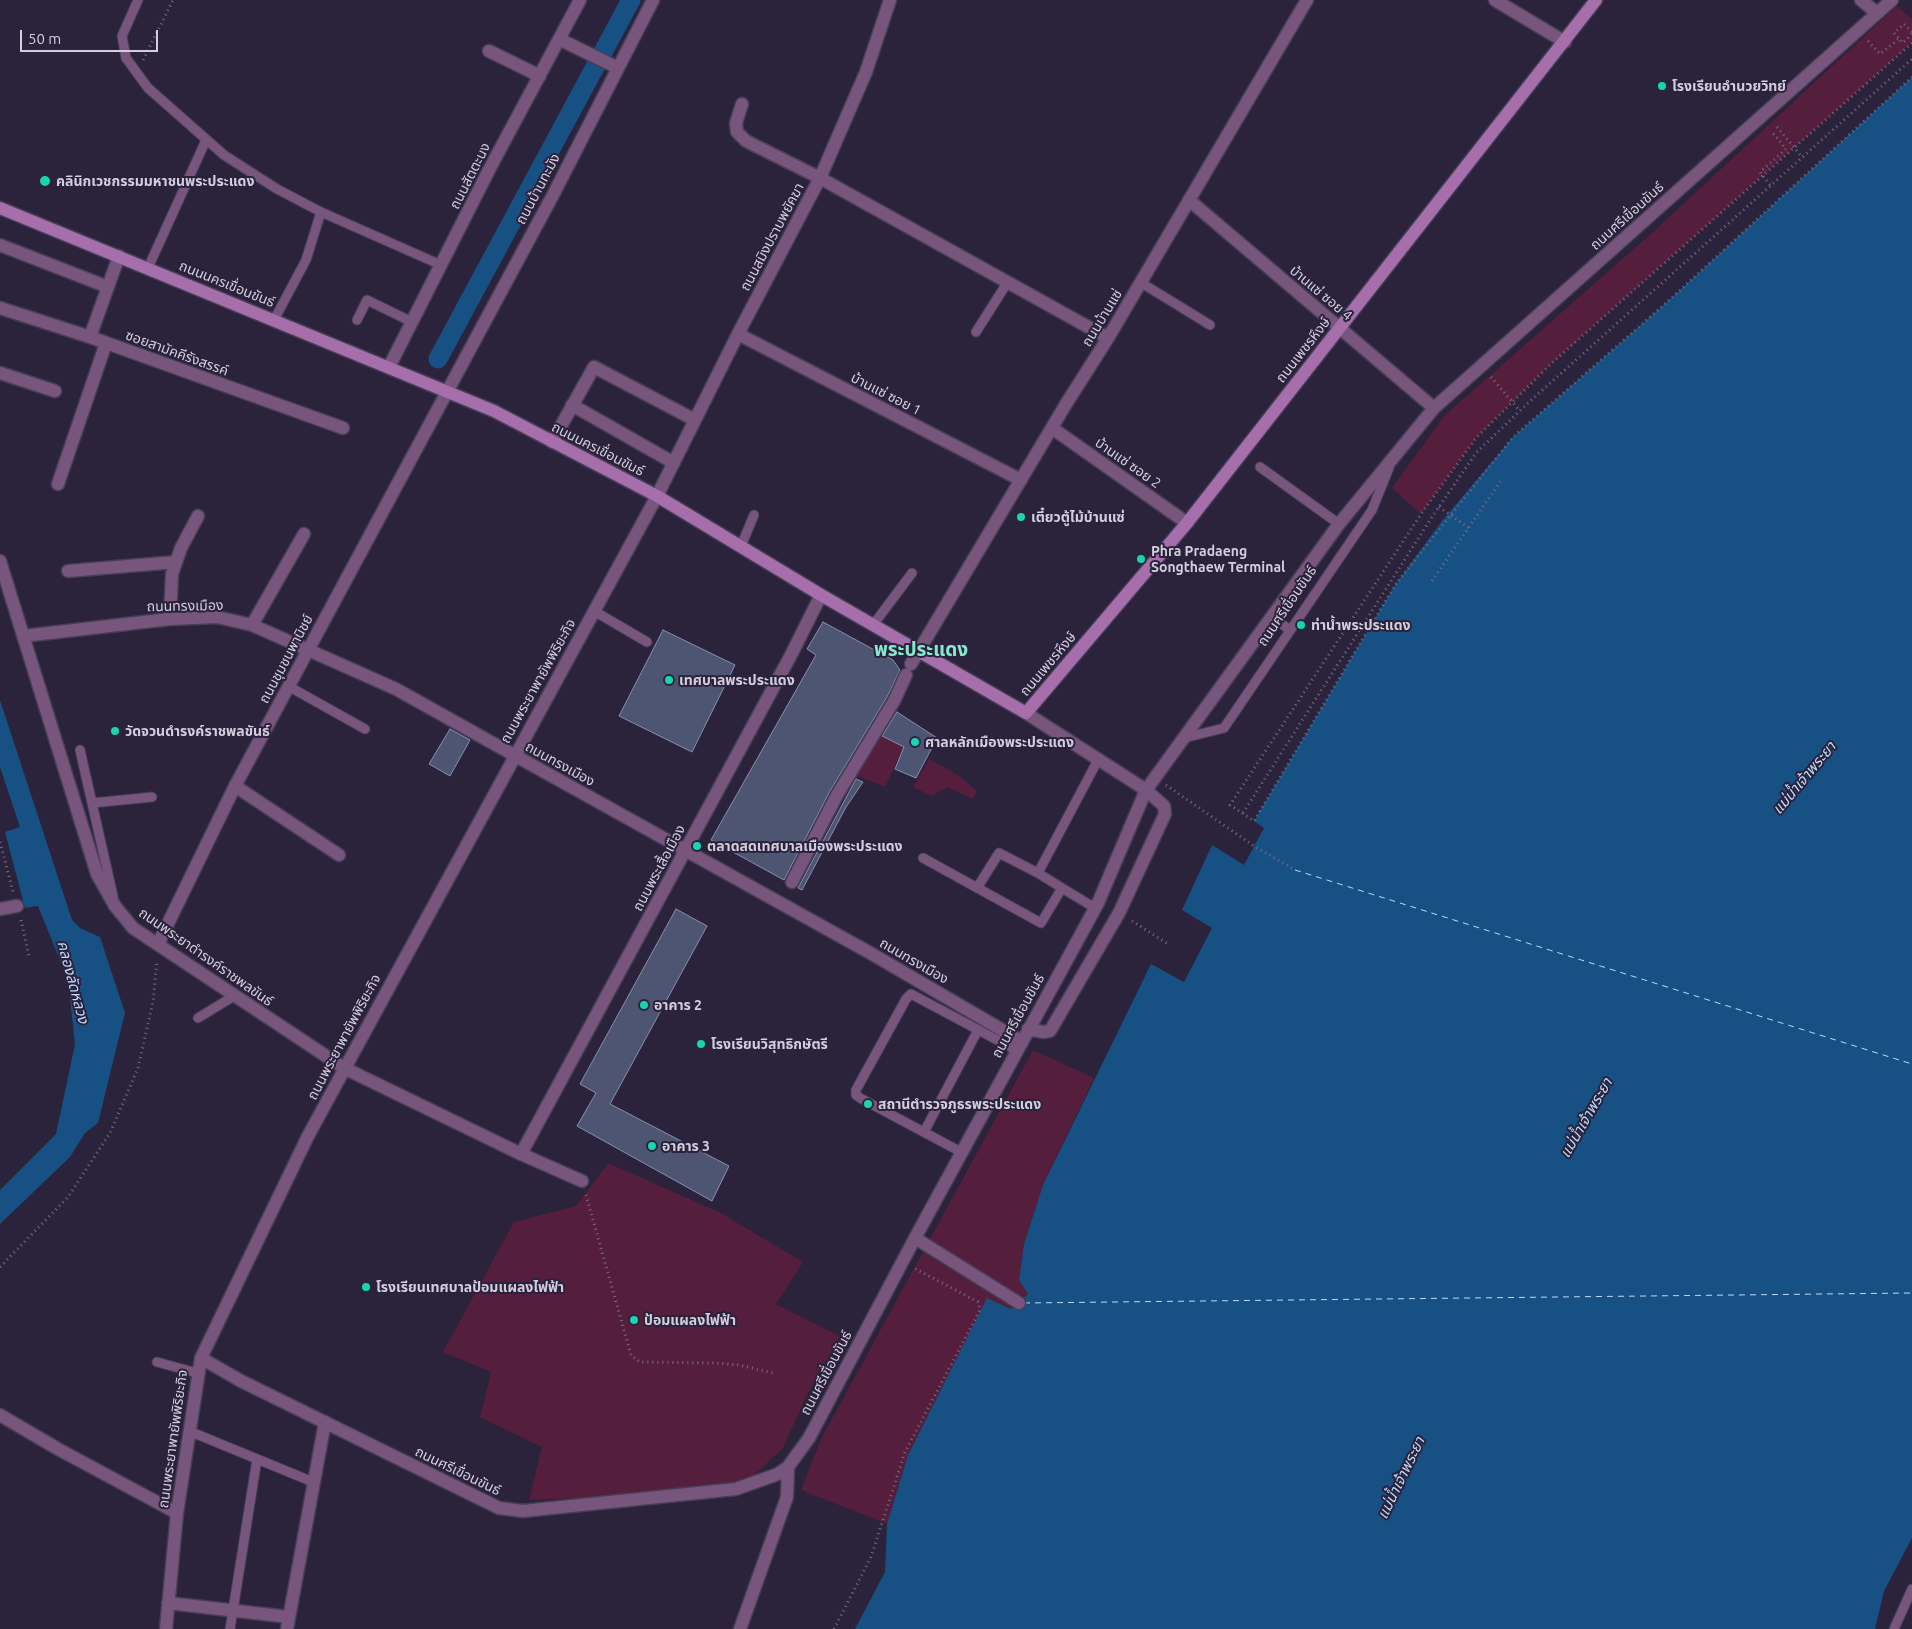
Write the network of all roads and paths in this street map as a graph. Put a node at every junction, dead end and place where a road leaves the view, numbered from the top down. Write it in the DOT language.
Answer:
graph roads {
  1 [pos="138,0"];
  2 [pos="173,0"];
  3 [pos="580,0"];
  4 [pos="653,0"];
  5 [pos="890,0"];
  6 [pos="1307,0"];
  7 [pos="1495,0"];
  8 [pos="1596,0"];
  9 [pos="1861,0"];
  10 [pos="1892,0"];
  11 [pos="1877,13"];
  12 [pos="1858,30"];
  13 [pos="1912,33"];
  14 [pos="1908,37"];
  15 [pos="559,39"];
  16 [pos="1899,39"];
  17 [pos="1565,42"];
  18 [pos="1912,42"];
  19 [pos="489,51"];
  20 [pos="1912,59"];
  21 [pos="614,66"];
  22 [pos="137,74"];
  23 [pos="540,76"];
  24 [pos="1912,77"];
  25 [pos="742,104"];
  26 [pos="1776,127"];
  27 [pos="1772,132"];
  28 [pos="206,140"];
  29 [pos="1794,147"];
  30 [pos="1802,157"];
  31 [pos="1762,176"];
  32 [pos="820,178"];
  33 [pos="1770,186"];
  34 [pos="1189,200"];
  35 [pos="0,208"];
  36 [pos="321,212"];
  37 [pos="0,245"];
  38 [pos="119,256"];
  39 [pos="441,265"];
  40 [pos="148,268"];
  41 [pos="1140,282"];
  42 [pos="1007,283"];
  43 [pos="108,288"];
  44 [pos="0,308"];
  45 [pos="274,320"];
  46 [pos="357,320"];
  47 [pos="412,322"];
  48 [pos="1210,325"];
  49 [pos="1339,328"];
  50 [pos="976,332"];
  51 [pos="738,334"];
  52 [pos="90,337"];
  53 [pos="1108,338"];
  54 [pos="106,343"];
  55 [pos="1480,366"];
  56 [pos="389,367"];
  57 [pos="0,373"];
  58 [pos="55,391"];
  59 [pos="448,391"];
  60 [pos="1512,402"];
  61 [pos="572,405"];
  62 [pos="1434,408"];
  63 [pos="1520,410"];
  64 [pos="695,420"];
  65 [pos="343,428"];
  66 [pos="1052,428"];
  67 [pos="552,442"];
  68 [pos="674,463"];
  69 [pos="1391,463"];
  70 [pos="1260,468"];
  71 [pos="1502,479"];
  72 [pos="1021,480"];
  73 [pos="58,484"];
  74 [pos="657,496"];
  75 [pos="1439,507"];
  76 [pos="754,515"];
  77 [pos="198,516"];
  78 [pos="1187,523"];
  79 [pos="1339,524"];
  80 [pos="1469,528"];
  81 [pos="304,534"];
  82 [pos="741,546"];
  83 [pos="0,561"];
  84 [pos="176,562"];
  85 [pos="68,571"];
  86 [pos="912,573"];
  87 [pos="1432,581"];
  88 [pos="821,595"];
  89 [pos="594,611"];
  90 [pos="1272,617"];
  91 [pos="170,618"];
  92 [pos="252,625"];
  93 [pos="873,625"];
  94 [pos="1290,630"];
  95 [pos="23,636"];
  96 [pos="647,642"];
  97 [pos="307,650"];
  98 [pos="920,650"];
  99 [pos="288,686"];
  100 [pos="1026,713"];
  101 [pos="365,729"];
  102 [pos="1184,738"];
  103 [pos="80,750"];
  104 [pos="514,755"];
  105 [pos="1099,758"];
  106 [pos="1155,777"];
  107 [pos="235,786"];
  108 [pos="1146,790"];
  109 [pos="152,797"];
  110 [pos="92,803"];
  111 [pos="1243,812"];
  112 [pos="686,850"];
  113 [pos="338,855"];
  114 [pos="923,858"];
  115 [pos="1295,870"];
  116 [pos="1038,873"];
  117 [pos="792,882"];
  118 [pos="977,888"];
  119 [pos="1062,888"];
  120 [pos="17,906"];
  121 [pos="115,906"];
  122 [pos="1095,908"];
  123 [pos="0,909"];
  124 [pos="1119,913"];
  125 [pos="158,944"];
  126 [pos="1168,944"];
  127 [pos="234,996"];
  128 [pos="198,1018"];
  129 [pos="1028,1029"];
  130 [pos="978,1030"];
  131 [pos="1019,1046"];
  132 [pos="344,1068"];
  133 [pos="924,1132"];
  134 [pos="961,1152"];
  135 [pos="521,1154"];
  136 [pos="582,1181"];
  137 [pos="915,1238"];
  138 [pos="902,1262"];
  139 [pos="0,1267"];
  140 [pos="1018,1303"];
  141 [pos="201,1358"];
  142 [pos="157,1362"];
  143 [pos="197,1373"];
  144 [pos="772,1373"];
  145 [pos="0,1415"];
  146 [pos="325,1422"];
  147 [pos="189,1430"];
  148 [pos="257,1459"];
  149 [pos="788,1467"];
  150 [pos="313,1482"];
  151 [pos="177,1513"];
  152 [pos="1912,1589"];
  153 [pos="168,1603"];
  154 [pos="232,1610"];
  155 [pos="288,1623"];
  156 [pos="166,1629"];
  157 [pos="230,1629"];
  158 [pos="740,1629"];
  159 [pos="834,1629"];
  160 [pos="1894,1629"];
  1 -- 22 [label="lane"];
  2 -- 22 [label="path"];
  3 -- 15 [label="street, ถนนสัตตะนง"];
  4 -- 21 [label="street, ถนนบ้านทะมัง"];
  5 -- 32 [label="street"];
  6 -- 34 [label="street, ถนนบ้านแซ่"];
  7 -- 17 [label="street"];
  8 -- 17 [label="main road, ถนนเพชรหึงษ์"];
  9 -- 11 [label="street"];
  10 -- 11 [label="street, ถนนศรีเขื่อนขันธ์"];
  11 -- 12 [label="street, ถนนศรีเขื่อนขันธ์"];
  12 -- 16 [label="path"];
  12 -- 55 [label="street, ถนนศรีเขื่อนขันธ์"];
  13 -- 14 [label="path"];
  13 -- 16 [label="path"];
  14 -- 16 [label="path"];
  14 -- 18 [label="path"];
  15 -- 21 [label="street"];
  15 -- 23 [label="street, ถนนสัตตะนง"];
  17 -- 49 [label="main road, ถนนเพชรหึงษ์"];
  18 -- 29 [label="path"];
  19 -- 23 [label="street"];
  20 -- 30 [label="path"];
  21 -- 59 [label="street, ถนนบ้านทะมัง"];
  22 -- 28 [label="lane"];
  23 -- 39 [label="street, ถนนสัตตะนง"];
  24 -- 111 [label="path"];
  25 -- 32 [label="street"];
  26 -- 29 [label="path"];
  27 -- 31 [label="path"];
  28 -- 36 [label="lane"];
  28 -- 40 [label="lane"];
  29 -- 30 [label="path"];
  29 -- 31 [label="path"];
  30 -- 33 [label="path"];
  31 -- 33 [label="path"];
  31 -- 60 [label="path"];
  32 -- 42 [label="street, ถนนสมิงปราบพยัคฆา"];
  32 -- 51 [label="street, ถนนสมิงปราบพยัคฆา"];
  33 -- 63 [label="path"];
  34 -- 41 [label="street, ถนนบ้านแซ่"];
  34 -- 49 [label="street, บ้านแซ่ ซอย 4"];
  35 -- 38 [label="main road, ถนนนครเขื่อนขันธ์"];
  36 -- 39 [label="lane"];
  36 -- 45 [label="lane"];
  37 -- 43 [label="street"];
  38 -- 40 [label="main road, ถนนนครเขื่อนขันธ์"];
  38 -- 43 [label="street"];
  39 -- 47 [label="street, ถนนสัตตะนง"];
  40 -- 45 [label="main road, ถนนนครเขื่อนขันธ์"];
  41 -- 48 [label="lane"];
  41 -- 53 [label="street, ถนนบ้านแซ่"];
  42 -- 50 [label="lane"];
  42 -- 53 [label="street, ถนนสมิงปราบพยัคฆา"];
  43 -- 52 [label="street"];
  44 -- 52 [label="street, ซอยสามัคคีรังสรรค์"];
  45 -- 56 [label="main road, ถนนนครเขื่อนขันธ์"];
  46 -- 47 [label="lane"];
  47 -- 56 [label="street, ถนนสัตตะนง"];
  49 -- 62 [label="street, บ้านแซ่ ซอย 4"];
  49 -- 78 [label="main road, ถนนเพชรหึงษ์"];
  51 -- 64 [label="street, ถนนสมิงปราบพยัคฆา"];
  51 -- 72 [label="street, บ้านแซ่ ซอย 1"];
  52 -- 54 [label="street, ซอยสามัคคีรังสรรค์"];
  53 -- 66 [label="street, ถนนบ้านแซ่"];
  54 -- 65 [label="street, ซอยสามัคคีรังสรรค์"];
  54 -- 73 [label="street"];
  55 -- 60 [label="path"];
  55 -- 62 [label="street, ถนนศรีเขื่อนขันธ์"];
  56 -- 59 [label="main road, ถนนนครเขื่อนขันธ์"];
  57 -- 58 [label="street"];
  59 -- 67 [label="main road, ถนนนครเขื่อนขันธ์"];
  59 -- 97 [label="street, ถนนชุมชนพานิชย์"];
  60 -- 63 [label="path"];
  60 -- 111 [label="path"];
  61 -- 64 [label="street"];
  61 -- 67 [label="street"];
  61 -- 68 [label="street"];
  62 -- 69 [label="street, ถนนศรีเขื่อนขันธ์"];
  63 -- 75 [label="path"];
  64 -- 68 [label="street, ถนนสมิงปราบพยัคฆา"];
  66 -- 72 [label="street, ถนนบ้านแซ่"];
  66 -- 78 [label="street, บ้านแซ่ ซอย 2"];
  67 -- 74 [label="main road, ถนนนครเขื่อนขันธ์"];
  68 -- 74 [label="street, ถนนสมิงปราบพยัคฆา"];
  69 -- 79 [label="street, ถนนศรีเขื่อนขันธ์"];
  69 -- 94 [label="lane, ถนนศรีเขื่อนขันธ์"];
  70 -- 79 [label="lane"];
  71 -- 80 [label="path"];
  72 -- 98 [label="street, ถนนบ้านแซ่"];
  74 -- 82 [label="main road, ถนนนครเขื่อนขันธ์"];
  74 -- 89 [label="street, ถนนพระยาพายัพพิริยะกิจ"];
  75 -- 80 [label="path"];
  75 -- 111 [label="path"];
  76 -- 82 [label="lane"];
  77 -- 84 [label="street"];
  78 -- 100 [label="main road, ถนนเพชรหึงษ์"];
  79 -- 90 [label="street, ถนนศรีเขื่อนขันธ์"];
  80 -- 87 [label="path"];
  81 -- 92 [label="street"];
  82 -- 88 [label="main road, ถนนนครเขื่อนขันธ์"];
  83 -- 95 [label="street, ถนนพระยาดำรงค์ราชพลขันธ์"];
  84 -- 85 [label="street"];
  84 -- 91 [label="street"];
  86 -- 93 [label="lane"];
  88 -- 93 [label="main road, ถนนนครเขื่อนขันธ์"];
  88 -- 112 [label="street, ถนนพระเสื้อเมือง"];
  89 -- 96 [label="lane"];
  89 -- 104 [label="street, ถนนพระยาพายัพพิริยะกิจ"];
  90 -- 94 [label="lane"];
  90 -- 102 [label="street, ถนนศรีเขื่อนขันธ์"];
  91 -- 92 [label="street, ถนนทรงเมือง"];
  91 -- 95 [label="street, ถนนทรงเมือง"];
  92 -- 97 [label="street, ถนนทรงเมือง"];
  93 -- 98 [label="main road, ถนนนครเขื่อนขันธ์"];
  94 -- 102 [label="lane, ถนนศรีเขื่อนขันธ์"];
  95 -- 121 [label="street, ถนนพระยาดำรงค์ราชพลขันธ์"];
  97 -- 99 [label="street, ถนนชุมชนพานิชย์"];
  97 -- 104 [label="street, ถนนทรงเมือง"];
  98 -- 100 [label="main road, ถนนนครเขื่อนขันธ์"];
  98 -- 117 [label="street, ถนนบ้านแซ่"];
  99 -- 101 [label="lane"];
  99 -- 107 [label="street, ถนนชุมชนพานิชย์"];
  100 -- 105 [label="street, ถนนนครเขื่อนขันธ์"];
  102 -- 106 [label="street, ถนนศรีเขื่อนขันธ์"];
  103 -- 110 [label="lane"];
  104 -- 112 [label="street, ถนนทรงเมือง"];
  104 -- 132 [label="street, ถนนพระยาพายัพพิริยะกิจ"];
  105 -- 108 [label="street, ถนนนครเขื่อนขันธ์"];
  105 -- 116 [label="lane"];
  106 -- 108 [label="street, ถนนศรีเขื่อนขันธ์"];
  106 -- 115 [label="path"];
  107 -- 113 [label="street"];
  107 -- 125 [label="street, ถนนชุมชนพานิชย์"];
  108 -- 122 [label="street, ถนนศรีเขื่อนขันธ์"];
  108 -- 124 [label="street, ถนนนครเขื่อนขันธ์"];
  109 -- 110 [label="lane"];
  110 -- 121 [label="lane"];
  112 -- 131 [label="street, ถนนทรงเมือง"];
  112 -- 135 [label="street, ถนนพระเสื้อเมือง"];
  114 -- 118 [label="lane"];
  116 -- 118 [label="lane"];
  116 -- 119 [label="lane"];
  118 -- 119 [label="lane"];
  119 -- 122 [label="lane"];
  120 -- 123 [label="street"];
  121 -- 125 [label="street, ถนนพระยาดำรงค์ราชพลขันธ์"];
  122 -- 129 [label="street, ถนนศรีเขื่อนขันธ์"];
  124 -- 126 [label="path"];
  124 -- 129 [label="street, ถนนนครเขื่อนขันธ์"];
  125 -- 127 [label="street, ถนนพระยาดำรงค์ราชพลขันธ์"];
  125 -- 139 [label="path"];
  127 -- 128 [label="lane"];
  127 -- 132 [label="street, ถนนพระยาดำรงค์ราชพลขันธ์"];
  129 -- 131 [label="street, ถนนศรีเขื่อนขันธ์"];
  130 -- 131 [label="lane"];
  130 -- 133 [label="lane"];
  130 -- 133 [label="lane"];
  131 -- 134 [label="street, ถนนศรีเขื่อนขันธ์"];
  132 -- 135 [label="street, ถนนพระยาดำรงค์ราชพลขันธ์"];
  132 -- 141 [label="street, ถนนพระยาพายัพพิริยะกิจ"];
  133 -- 134 [label="lane"];
  134 -- 137 [label="street, ถนนศรีเขื่อนขันธ์"];
  135 -- 136 [label="street, ถนนพระยาดำรงค์ราชพลขันธ์"];
  136 -- 144 [label="path"];
  137 -- 138 [label="street, ถนนศรีเขื่อนขันธ์"];
  137 -- 140 [label="street"];
  138 -- 149 [label="street, ถนนศรีเขื่อนขันธ์"];
  138 -- 159 [label="path"];
  141 -- 143 [label="street, ถนนพระยาพายัพพิริยะกิจ"];
  141 -- 146 [label="street, ถนนศรีเขื่อนขันธ์"];
  142 -- 143 [label="lane"];
  143 -- 147 [label="street, ถนนพระยาพายัพพิริยะกิจ"];
  145 -- 151 [label="street"];
  146 -- 149 [label="street, ถนนศรีเขื่อนขันธ์"];
  146 -- 150 [label="street"];
  147 -- 148 [label="lane"];
  147 -- 151 [label="street, ถนนพระยาพายัพพิริยะกิจ"];
  148 -- 150 [label="lane"];
  148 -- 154 [label="lane"];
  149 -- 158 [label="street"];
  150 -- 155 [label="street"];
  151 -- 153 [label="street, ถนนพระยาพายัพพิริยะกิจ"];
  152 -- 160 [label="lane"];
  153 -- 154 [label="street"];
  153 -- 156 [label="street, ถนนพระยาพายัพพิริยะกิจ"];
  154 -- 155 [label="street"];
  154 -- 157 [label="lane"];
}
